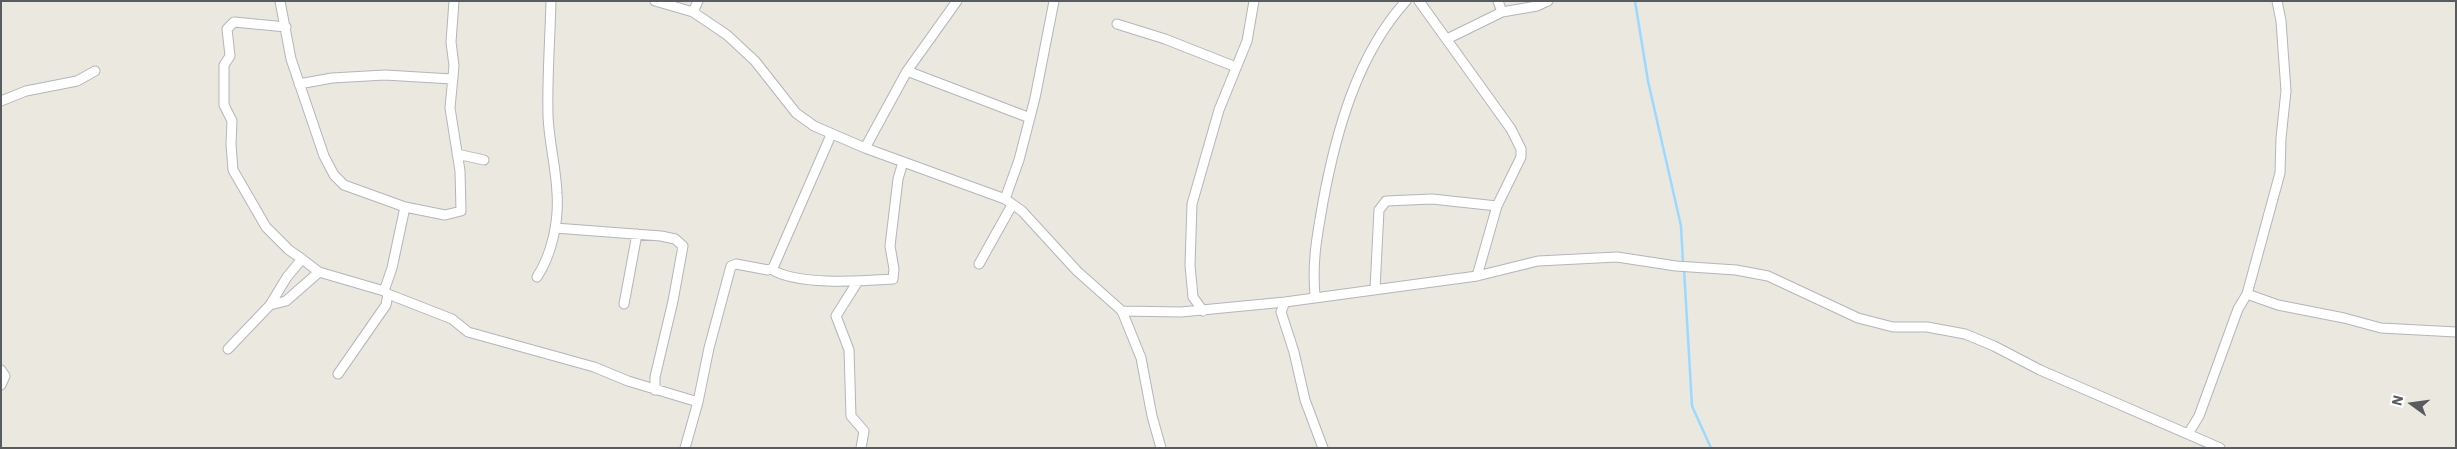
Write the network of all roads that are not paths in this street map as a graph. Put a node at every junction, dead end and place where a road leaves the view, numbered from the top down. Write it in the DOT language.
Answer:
graph roads {
  1 [pos="280,1"];
  2 [pos="454,1"];
  3 [pos="551,1"];
  4 [pos="655,1"];
  5 [pos="698,1"];
  6 [pos="957,1"];
  7 [pos="1054,1"];
  8 [pos="1254,1"];
  9 [pos="1406,1"];
  10 [pos="1419,1"];
  11 [pos="1498,1"];
  12 [pos="1548,1"];
  13 [pos="2277,1"];
  14 [pos="693,12"];
  15 [pos="1502,12"];
  16 [pos="1118,24"];
  17 [pos="286,27"];
  18 [pos="1447,40"];
  19 [pos="1236,67"];
  20 [pos="95,71"];
  21 [pos="907,71"];
  22 [pos="452,79"];
  23 [pos="299,84"];
  24 [pos="1,101"];
  25 [pos="1030,118"];
  26 [pos="830,135"];
  27 [pos="865,148"];
  28 [pos="457,154"];
  29 [pos="484,160"];
  30 [pos="904,162"];
  31 [pos="1008,202"];
  32 [pos="1497,206"];
  33 [pos="405,207"];
  34 [pos="555,228"];
  35 [pos="637,234"];
  36 [pos="302,260"];
  37 [pos="979,264"];
  38 [pos="771,269"];
  39 [pos="319,272"];
  40 [pos="1477,276"];
  41 [pos="537,278"];
  42 [pos="858,281"];
  43 [pos="1375,289"];
  44 [pos="386,292"];
  45 [pos="2247,294"];
  46 [pos="1315,296"];
  47 [pos="1193,297"];
  48 [pos="1285,302"];
  49 [pos="624,304"];
  50 [pos="1265,304"];
  51 [pos="270,305"];
  52 [pos="1122,311"];
  53 [pos="1203,311"];
  54 [pos="1181,312"];
  55 [pos="1281,312"];
  56 [pos="2456,332"];
  57 [pos="228,350"];
  58 [pos="1,370"];
  59 [pos="338,374"];
  60 [pos="1,385"];
  61 [pos="655,390"];
  62 [pos="698,402"];
  63 [pos="2188,434"];
  64 [pos="685,448"];
  65 [pos="861,448"];
  66 [pos="1161,448"];
  67 [pos="1323,448"];
  68 [pos="2220,448"];
  1 -- 17 [label="street"];
  2 -- 22 [label="street"];
  3 -- 34 [label="street"];
  4 -- 14 [label="street"];
  5 -- 14 [label="street"];
  6 -- 21 [label="street"];
  7 -- 25 [label="street"];
  8 -- 19 [label="street"];
  9 -- 46 [label="street"];
  10 -- 18 [label="street"];
  11 -- 15 [label="street"];
  12 -- 15 [label="street"];
  13 -- 45 [label="street"];
  14 -- 26 [label="street"];
  15 -- 18 [label="street"];
  16 -- 19 [label="street"];
  17 -- 23 [label="street"];
  17 -- 36 [label="street"];
  18 -- 32 [label="street"];
  19 -- 47 [label="street"];
  20 -- 24 [label="street"];
  21 -- 25 [label="street"];
  21 -- 27 [label="street"];
  22 -- 23 [label="street"];
  22 -- 28 [label="street"];
  23 -- 33 [label="street"];
  25 -- 31 [label="street"];
  26 -- 27 [label="street"];
  26 -- 38 [label="street"];
  27 -- 30 [label="street"];
  28 -- 29 [label="street"];
  28 -- 33 [label="street"];
  30 -- 31 [label="street"];
  30 -- 42 [label="street"];
  31 -- 37 [label="street"];
  31 -- 52 [label="street"];
  32 -- 40 [label="street"];
  32 -- 43 [label="street"];
  33 -- 44 [label="street"];
  34 -- 35 [label="street"];
  34 -- 41 [label="street"];
  35 -- 49 [label="street"];
  35 -- 61 [label="street"];
  36 -- 39 [label="street"];
  36 -- 51 [label="street"];
  38 -- 42 [label="street"];
  38 -- 62 [label="street"];
  39 -- 44 [label="street"];
  39 -- 51 [label="street"];
  40 -- 43 [label="street"];
  40 -- 63 [label="street"];
  42 -- 65 [label="street"];
  43 -- 46 [label="street"];
  44 -- 59 [label="street"];
  44 -- 61 [label="street"];
  45 -- 56 [label="street"];
  45 -- 63 [label="street"];
  46 -- 48 [label="street"];
  47 -- 53 [label="street"];
  47 -- 54 [label="street"];
  48 -- 50 [label="street"];
  48 -- 55 [label="street"];
  50 -- 53 [label="street"];
  50 -- 55 [label="street"];
  51 -- 57 [label="street"];
  52 -- 54 [label="street"];
  52 -- 66 [label="street"];
  53 -- 54 [label="street"];
  55 -- 67 [label="street"];
  58 -- 60 [label="street"];
  61 -- 62 [label="street"];
  62 -- 64 [label="street"];
  63 -- 68 [label="street"];
}
